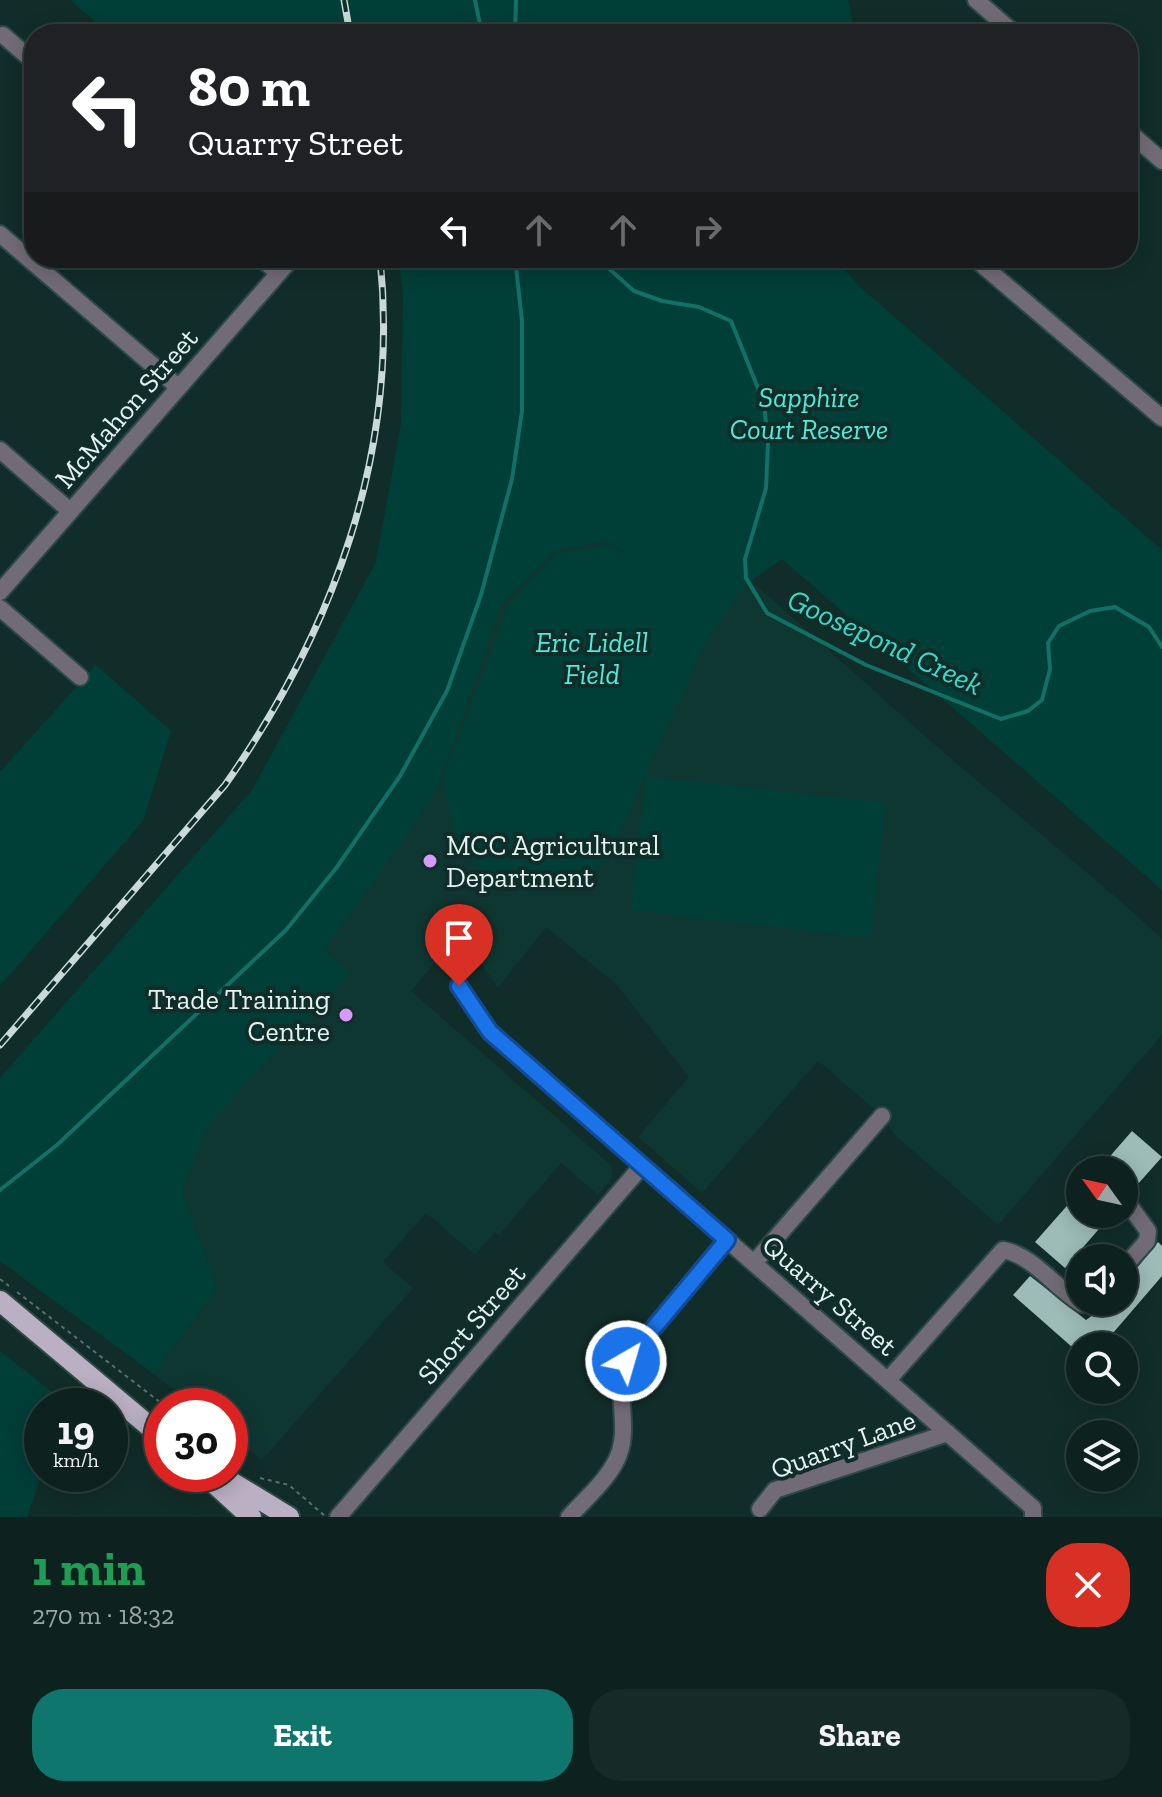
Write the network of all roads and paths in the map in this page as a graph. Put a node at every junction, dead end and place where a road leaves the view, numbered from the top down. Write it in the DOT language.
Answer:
graph roads {
  1 [pos="976,0"];
  2 [pos="1004,24"];
  3 [pos="3,35"];
  4 [pos="24,53"];
  5 [pos="1138,140"];
  6 [pos="1162,161"];
  7 [pos="0,234"];
  8 [pos="24,255"];
  9 [pos="40,268"];
  10 [pos="272,268"];
  11 [pos="283,268"];
  12 [pos="986,268"];
  13 [pos="278,273"];
  14 [pos="178,387"];
  15 [pos="1160,413"];
  16 [pos="0,450"];
  17 [pos="70,511"];
  18 [pos="0,592"];
  19 [pos="0,608"];
  20 [pos="80,677"];
  21 [pos="459,986"];
  22 [pos="882,1116"];
  23 [pos="642,1166"];
  24 [pos="1138,1217"];
  25 [pos="727,1240"];
  26 [pos="1138,1251"];
  27 [pos="754,1263"];
  28 [pos="0,1279"];
  29 [pos="1066,1294"];
  30 [pos="0,1301"];
  31 [pos="888,1380"];
  32 [pos="144,1390"];
  33 [pos="144,1422"];
  34 [pos="948,1433"];
  35 [pos="253,1475"];
  36 [pos="224,1492"];
  37 [pos="248,1492"];
  38 [pos="760,1509"];
  39 [pos="1033,1513"];
  40 [pos="251,1517"];
  41 [pos="289,1517"];
  42 [pos="326,1517"];
  43 [pos="338,1517"];
  44 [pos="569,1517"];
  1 -- 2 [label="street"];
  3 -- 4 [label="street"];
  5 -- 6 [label="street"];
  7 -- 8 [label="street"];
  9 -- 14 [label="street"];
  10 -- 13 [label="street"];
  11 -- 13 [label="street, McMahon Street"];
  12 -- 15 [label="street"];
  13 -- 14 [label="street, McMahon Street"];
  14 -- 17 [label="street, McMahon Street"];
  16 -- 17 [label="street"];
  17 -- 18 [label="street, McMahon Street"];
  19 -- 20 [label="street"];
  21 -- 23 [label="street, Quarry Street"];
  22 -- 27 [label="street"];
  23 -- 25 [label="street, Quarry Street"];
  23 -- 43 [label="street, Short Street"];
  24 -- 26 [label="street"];
  25 -- 27 [label="street, Quarry Street"];
  25 -- 44 [label="street"];
  27 -- 31 [label="street, Quarry Street"];
  28 -- 32 [label="path"];
  29 -- 31 [label="street"];
  30 -- 33 [label="main road"];
  31 -- 34 [label="street, Quarry Street"];
  34 -- 38 [label="street, Quarry Lane"];
  34 -- 39 [label="street, Quarry Street"];
  35 -- 42 [label="path"];
  36 -- 40 [label="main road"];
  37 -- 41 [label="main road"];
}
